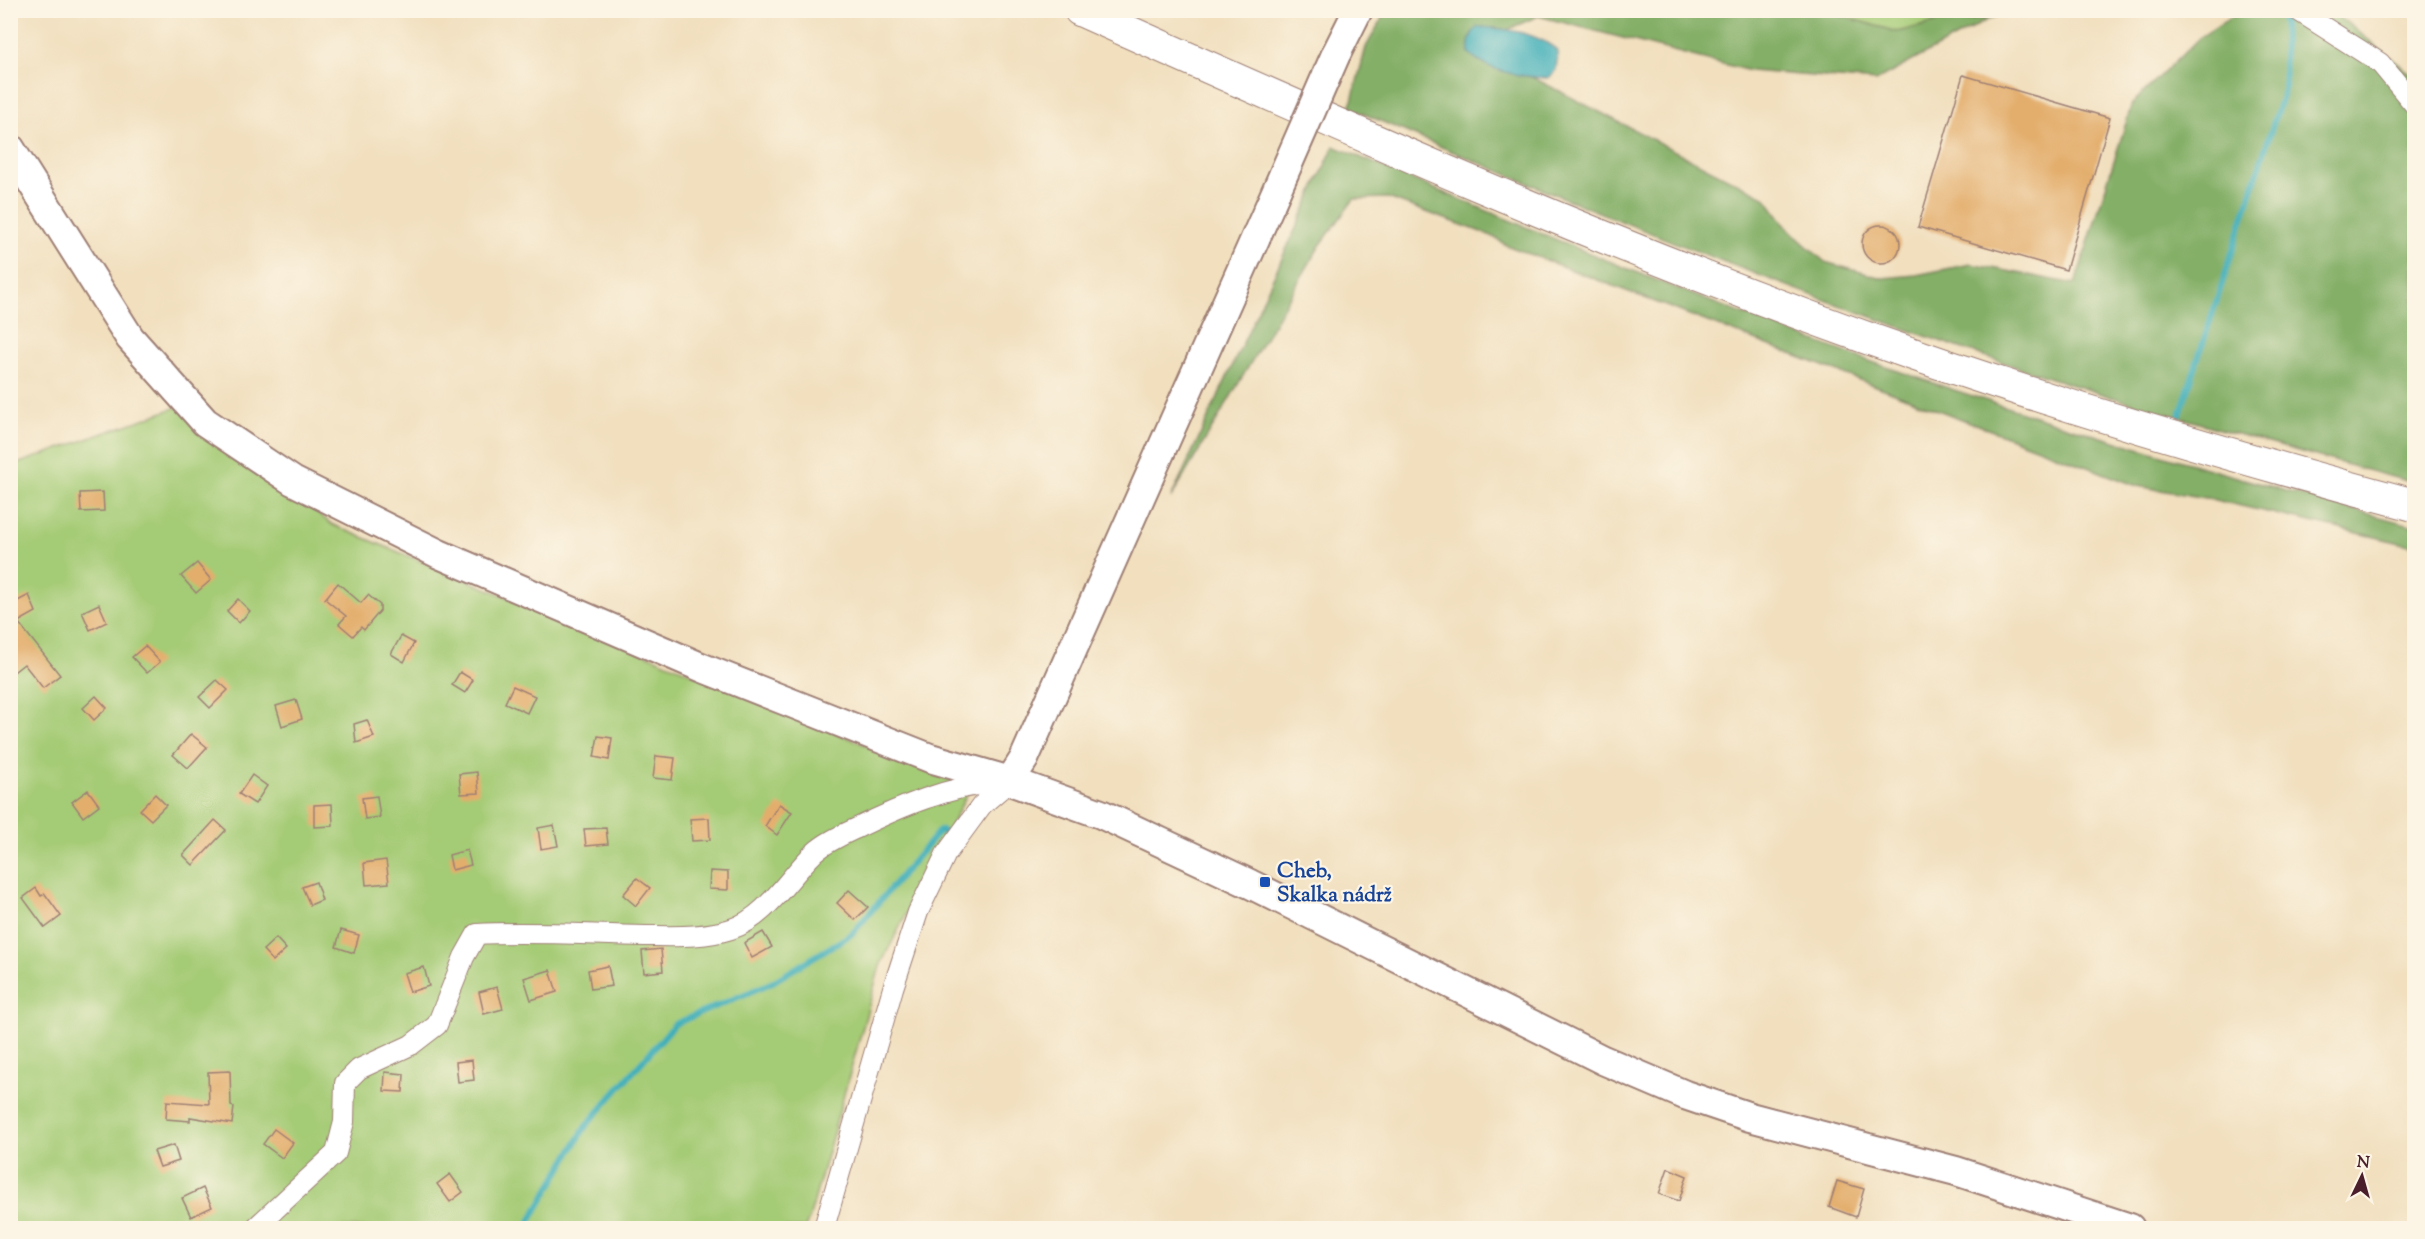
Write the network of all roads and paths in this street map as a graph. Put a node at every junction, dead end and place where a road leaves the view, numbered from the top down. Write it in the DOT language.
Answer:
graph roads {
  1 [pos="1080,10"];
  2 [pos="1358,10"];
  3 [pos="2298,10"];
  4 [pos="2415,104"];
  5 [pos="10,148"];
  6 [pos="2415,505"];
  7 [pos="1010,781"];
  8 [pos="255,1228"];
  9 [pos="824,1228"];
  10 [pos="2130,1228"];
  1 -- 6 [label="main road"];
  2 -- 7 [label="street, bridge"];
  3 -- 4 [label="street"];
  5 -- 7 [label="street"];
  7 -- 8 [label="street"];
  7 -- 9 [label="street"];
  7 -- 10 [label="street"];
}
